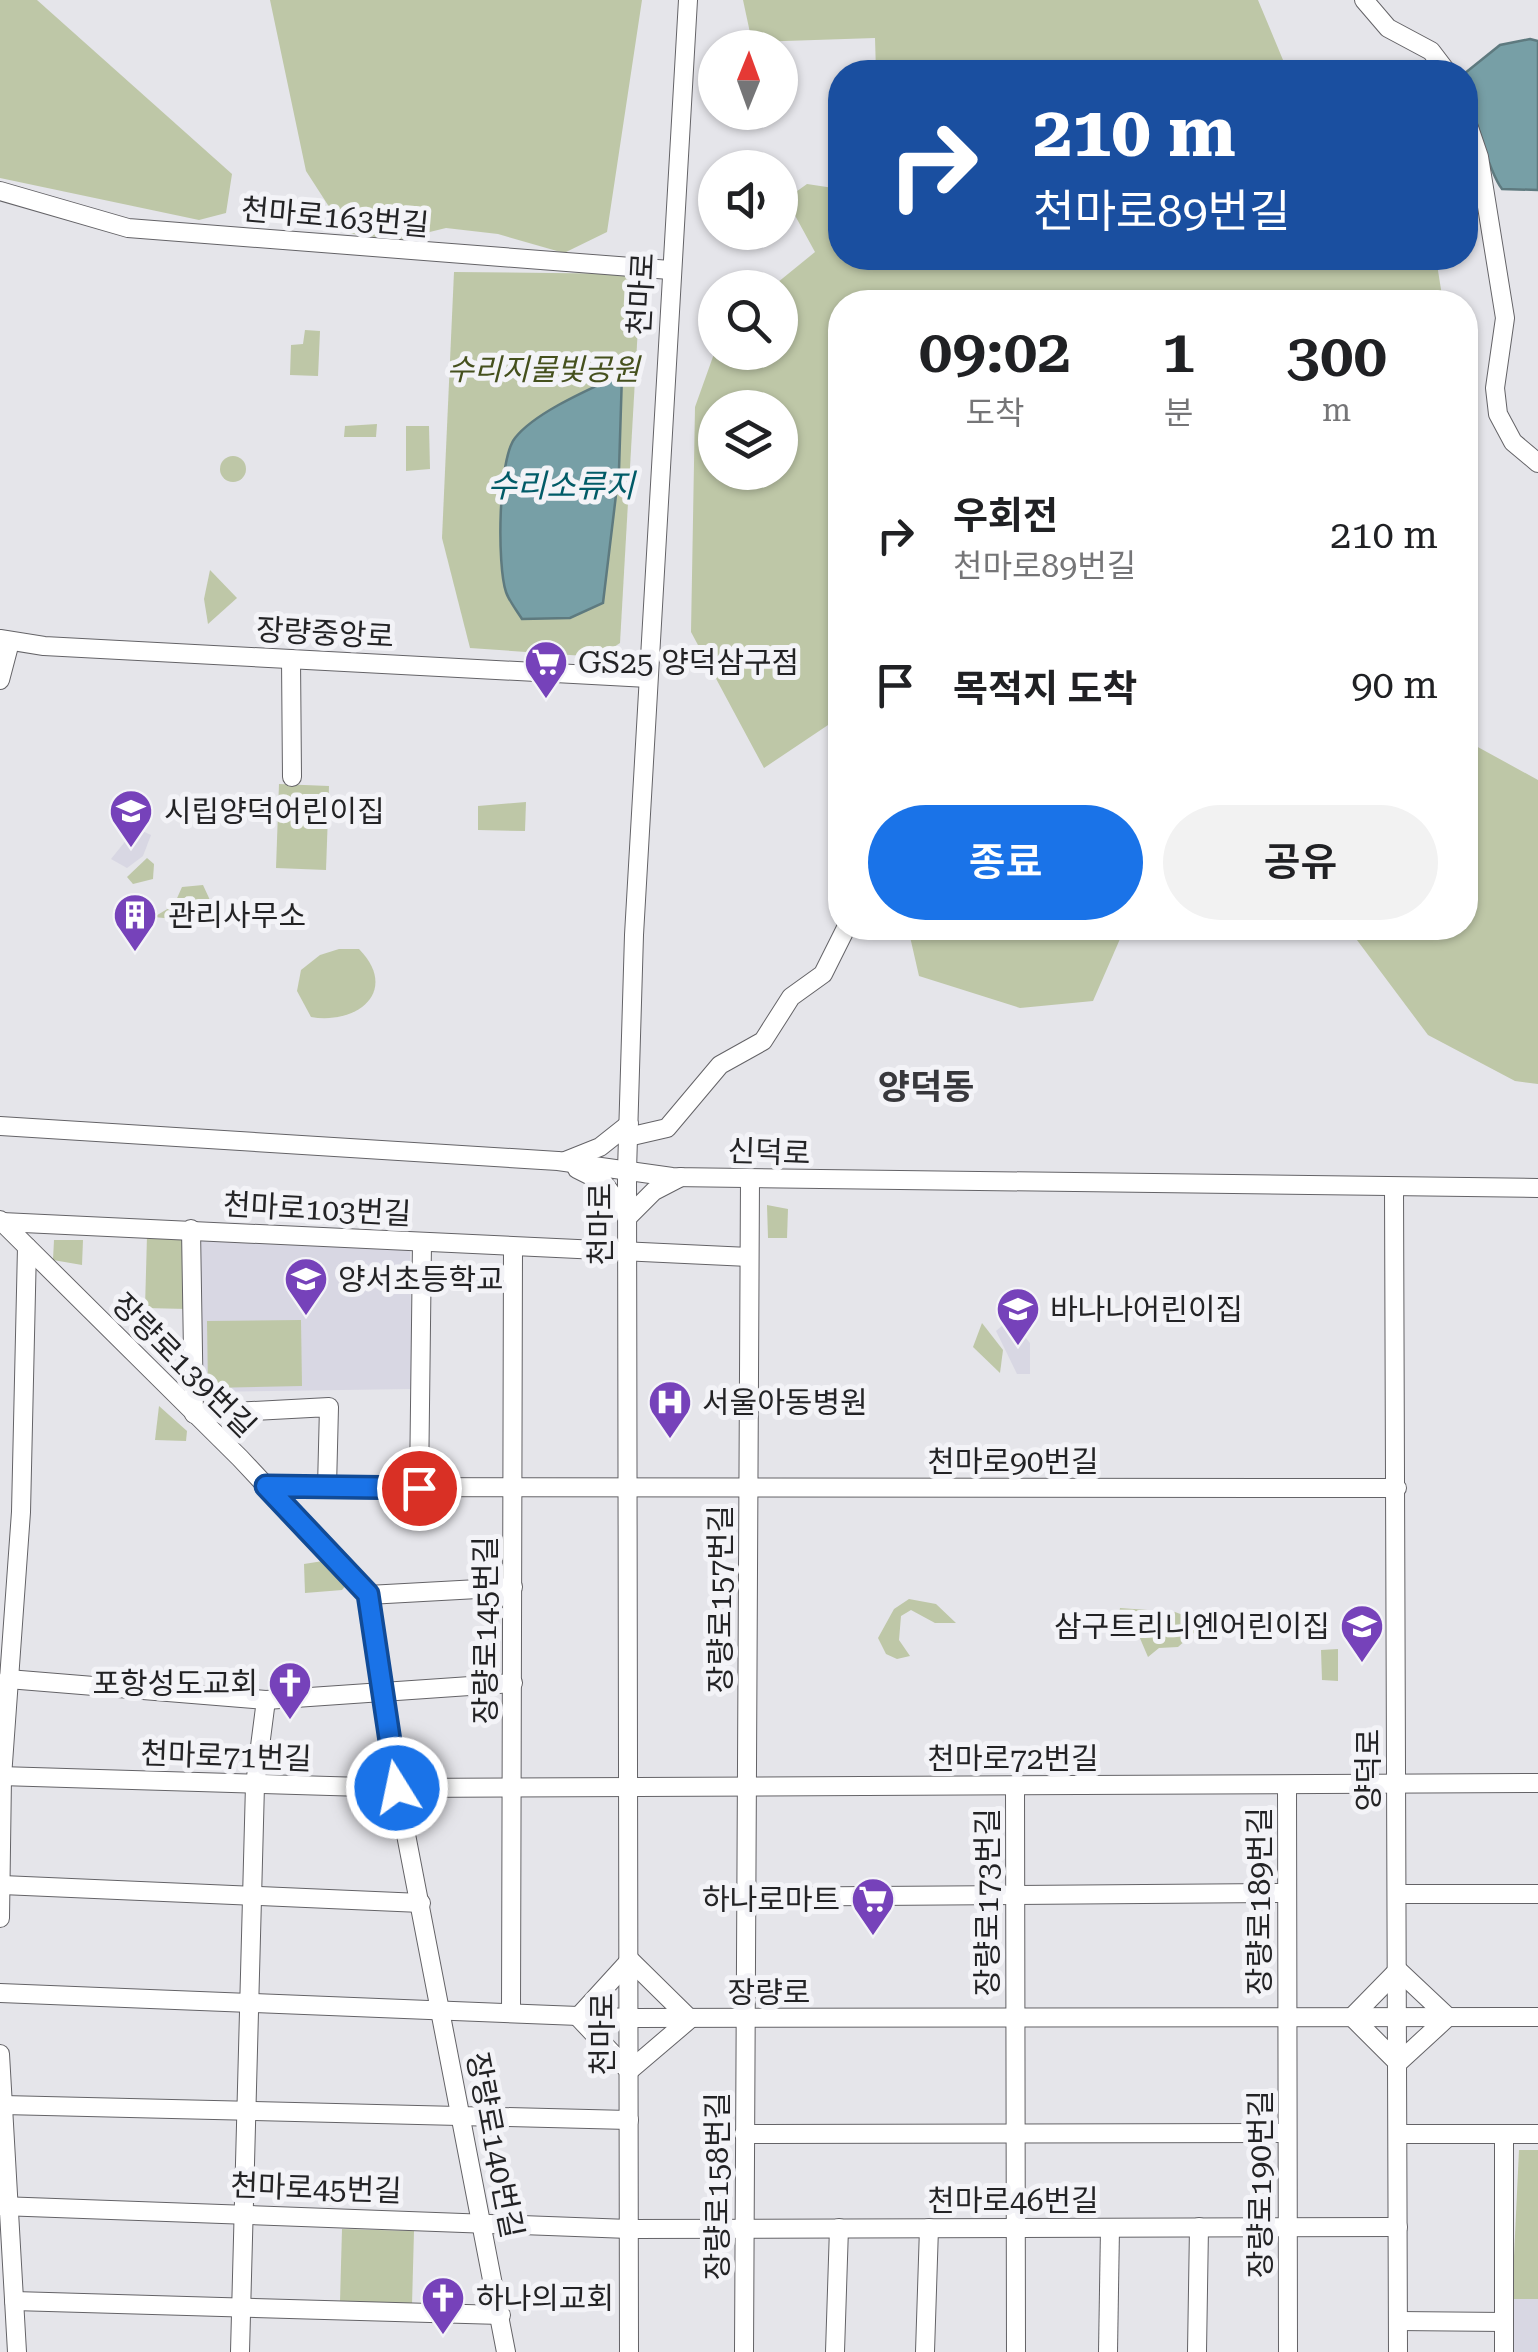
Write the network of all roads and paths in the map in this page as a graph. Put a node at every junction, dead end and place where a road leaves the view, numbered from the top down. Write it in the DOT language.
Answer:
graph roads {
  1 [pos="688,0"];
  2 [pos="1364,0"];
  3 [pos="1438,60"];
  4 [pos="1478,153"];
  5 [pos="0,191"];
  6 [pos="670,270"];
  7 [pos="1538,463"];
  8 [pos="5,640"];
  9 [pos="291,659"];
  10 [pos="648,678"];
  11 [pos="0,680"];
  12 [pos="292,777"];
  13 [pos="840,940"];
  14 [pos="0,1126"];
  15 [pos="628,1135"];
  16 [pos="563,1162"];
  17 [pos="627,1171"];
  18 [pos="681,1177"];
  19 [pos="750,1179"];
  20 [pos="1394,1187"];
  21 [pos="1538,1188"];
  22 [pos="628,1216"];
  23 [pos="1,1221"];
  24 [pos="191,1229"];
  25 [pos="422,1242"];
  26 [pos="28,1248"];
  27 [pos="513,1248"];
  28 [pos="628,1253"];
  29 [pos="749,1257"];
  30 [pos="194,1414"];
  31 [pos="266,1486"];
  32 [pos="327,1487"];
  33 [pos="513,1487"];
  34 [pos="748,1487"];
  35 [pos="419,1488"];
  36 [pos="630,1488"];
  37 [pos="1397,1488"];
  38 [pos="513,1587"];
  39 [pos="368,1594"];
  40 [pos="8,1679"];
  41 [pos="513,1682"];
  42 [pos="380,1690"];
  43 [pos="266,1700"];
  44 [pos="1,1776"];
  45 [pos="1538,1782"];
  46 [pos="1286,1784"];
  47 [pos="1395,1784"];
  48 [pos="255,1785"];
  49 [pos="1016,1785"];
  50 [pos="630,1786"];
  51 [pos="746,1786"];
  52 [pos="513,1787"];
  53 [pos="397,1788"];
  54 [pos="2,1885"];
  55 [pos="1286,1893"];
  56 [pos="251,1894"];
  57 [pos="1397,1894"];
  58 [pos="1538,1894"];
  59 [pos="1015,1895"];
  60 [pos="745,1897"];
  61 [pos="421,1903"];
  62 [pos="0,1918"];
  63 [pos="630,1960"];
  64 [pos="1398,1970"];
  65 [pos="0,1992"];
  66 [pos="248,2000"];
  67 [pos="440,2008"];
  68 [pos="511,2012"];
  69 [pos="578,2016"];
  70 [pos="1287,2017"];
  71 [pos="1352,2017"];
  72 [pos="1398,2017"];
  73 [pos="1448,2017"];
  74 [pos="630,2018"];
  75 [pos="1014,2018"];
  76 [pos="1538,2018"];
  77 [pos="690,2019"];
  78 [pos="745,2019"];
  79 [pos="0,2054"];
  80 [pos="1398,2064"];
  81 [pos="630,2072"];
  82 [pos="3,2104"];
  83 [pos="244,2110"];
  84 [pos="460,2114"];
  85 [pos="629,2120"];
  86 [pos="1288,2133"];
  87 [pos="744,2134"];
  88 [pos="1015,2134"];
  89 [pos="1398,2134"];
  90 [pos="1504,2134"];
  91 [pos="1538,2134"];
  92 [pos="4,2206"];
  93 [pos="242,2212"];
  94 [pos="482,2221"];
  95 [pos="1288,2227"];
  96 [pos="1398,2227"];
  97 [pos="744,2228"];
  98 [pos="839,2228"];
  99 [pos="929,2228"];
  100 [pos="1016,2228"];
  101 [pos="1110,2228"];
  102 [pos="1199,2228"];
  103 [pos="629,2229"];
  104 [pos="14,2301"];
  105 [pos="240,2306"];
  106 [pos="500,2314"];
  107 [pos="1398,2321"];
  108 [pos="1504,2322"];
  109 [pos="18,2352"];
  110 [pos="240,2352"];
  111 [pos="506,2352"];
  112 [pos="629,2352"];
  113 [pos="744,2352"];
  114 [pos="835,2352"];
  115 [pos="925,2352"];
  116 [pos="1016,2352"];
  117 [pos="1108,2352"];
  118 [pos="1197,2352"];
  119 [pos="1288,2352"];
  120 [pos="1398,2352"];
  121 [pos="1504,2352"];
  1 -- 6 [label="street, 천마로"];
  2 -- 3 [label="street"];
  4 -- 7 [label="street"];
  5 -- 6 [label="street, 천마로163번길"];
  6 -- 10 [label="street, 천마로"];
  8 -- 9 [label="street, 장량중앙로"];
  8 -- 11 [label="street"];
  9 -- 10 [label="street, 장량중앙로"];
  9 -- 12 [label="street"];
  10 -- 15 [label="street, 천마로"];
  13 -- 15 [label="street"];
  14 -- 16 [label="street, 신덕로"];
  15 -- 16 [label="street"];
  15 -- 17 [label="street, 천마로"];
  15 -- 18 [label="street"];
  16 -- 17 [label="street, 신덕로"];
  16 -- 22 [label="street"];
  17 -- 18 [label="street, 신덕로"];
  17 -- 22 [label="street, 천마로"];
  18 -- 19 [label="street, 신덕로"];
  18 -- 22 [label="street"];
  19 -- 20 [label="street, 신덕로"];
  19 -- 29 [label="street, 장량로157번길"];
  20 -- 21 [label="street, 신덕로"];
  20 -- 37 [label="street, 양덕로"];
  22 -- 28 [label="street, 천마로"];
  23 -- 24 [label="street, 천마로103번길"];
  23 -- 26 [label="street, 장량로139번길"];
  24 -- 25 [label="street, 천마로103번길"];
  24 -- 30 [label="street"];
  25 -- 27 [label="street, 천마로103번길"];
  25 -- 35 [label="street"];
  26 -- 30 [label="street, 장량로139번길"];
  26 -- 40 [label="street"];
  27 -- 28 [label="street, 천마로103번길"];
  27 -- 33 [label="street, 장량로145번길"];
  28 -- 29 [label="street, 천마로103번길"];
  28 -- 36 [label="street, 천마로"];
  29 -- 34 [label="street, 장량로157번길"];
  30 -- 31 [label="street, 장량로139번길"];
  30 -- 32 [label="street"];
  31 -- 32 [label="street, 천마로90번길"];
  31 -- 39 [label="street, 장량로139번길"];
  32 -- 35 [label="street, 천마로90번길"];
  33 -- 35 [label="street, 천마로90번길"];
  33 -- 36 [label="street, 천마로90번길"];
  33 -- 38 [label="street, 장량로145번길"];
  34 -- 36 [label="street, 천마로90번길"];
  34 -- 37 [label="street, 천마로90번길"];
  34 -- 51 [label="street, 장량로157번길"];
  36 -- 50 [label="street, 천마로"];
  37 -- 47 [label="street, 양덕로"];
  38 -- 39 [label="street"];
  38 -- 41 [label="street, 장량로145번길"];
  39 -- 42 [label="street"];
  40 -- 43 [label="street"];
  40 -- 44 [label="street"];
  41 -- 42 [label="street"];
  41 -- 52 [label="street, 장량로145번길"];
  42 -- 43 [label="street"];
  42 -- 53 [label="street"];
  43 -- 48 [label="street"];
  44 -- 48 [label="street, 천마로71번길"];
  44 -- 54 [label="street"];
  45 -- 47 [label="street, 천마로72번길"];
  46 -- 47 [label="street, 천마로72번길"];
  46 -- 49 [label="street, 천마로72번길"];
  46 -- 55 [label="street, 장량로189번길"];
  47 -- 57 [label="street, 양덕로"];
  48 -- 53 [label="street, 천마로71번길"];
  48 -- 56 [label="street"];
  49 -- 51 [label="street, 천마로72번길"];
  49 -- 59 [label="street, 장량로173번길"];
  50 -- 51 [label="street, 천마로72번길"];
  50 -- 52 [label="street, 천마로71번길"];
  50 -- 63 [label="street, 천마로"];
  51 -- 60 [label="street, 장량로157번길"];
  52 -- 53 [label="street, 천마로71번길"];
  52 -- 68 [label="street, 장량로145번길"];
  53 -- 61 [label="street"];
  54 -- 56 [label="street"];
  54 -- 62 [label="street"];
  55 -- 59 [label="street"];
  55 -- 70 [label="street, 장량로189번길"];
  56 -- 61 [label="street"];
  56 -- 66 [label="street"];
  57 -- 58 [label="street"];
  57 -- 64 [label="street, 양덕로"];
  59 -- 60 [label="street"];
  59 -- 75 [label="street, 장량로173번길"];
  60 -- 78 [label="street, 장량로157번길"];
  61 -- 67 [label="street"];
  63 -- 69 [label="street"];
  63 -- 74 [label="street, 천마로"];
  63 -- 77 [label="street"];
  64 -- 71 [label="street"];
  64 -- 72 [label="street, 양덕로"];
  64 -- 73 [label="street"];
  65 -- 66 [label="street, 장량로"];
  66 -- 67 [label="street, 장량로"];
  66 -- 83 [label="street"];
  67 -- 68 [label="street, 장량로"];
  67 -- 84 [label="street, 장량로140번길"];
  68 -- 69 [label="street, 장량로"];
  69 -- 74 [label="street, 장량로"];
  69 -- 81 [label="street"];
  70 -- 71 [label="street, 장량로"];
  70 -- 75 [label="street, 장량로"];
  70 -- 86 [label="street, 장량로190번길"];
  71 -- 72 [label="street, 장량로"];
  71 -- 80 [label="street"];
  72 -- 73 [label="street, 장량로"];
  72 -- 80 [label="street, 양덕로"];
  73 -- 76 [label="street, 장량로"];
  73 -- 80 [label="street"];
  74 -- 77 [label="street, 장량로"];
  74 -- 81 [label="street, 천마로"];
  75 -- 78 [label="street, 장량로"];
  75 -- 88 [label="street, 장량로173번길"];
  77 -- 78 [label="street, 장량로"];
  77 -- 81 [label="street"];
  78 -- 87 [label="street, 장량로158번길"];
  79 -- 82 [label="street"];
  80 -- 89 [label="street, 양덕로"];
  81 -- 85 [label="street, 천마로"];
  82 -- 83 [label="street"];
  82 -- 92 [label="street"];
  83 -- 84 [label="street"];
  83 -- 93 [label="street"];
  84 -- 85 [label="street"];
  84 -- 94 [label="street, 장량로140번길"];
  85 -- 103 [label="street, 천마로"];
  86 -- 88 [label="street"];
  86 -- 95 [label="street, 장량로190번길"];
  87 -- 88 [label="street"];
  87 -- 97 [label="street, 장량로158번길"];
  88 -- 100 [label="street, 장량로173번길"];
  89 -- 90 [label="street"];
  89 -- 96 [label="street, 양덕로"];
  90 -- 91 [label="street"];
  90 -- 108 [label="street"];
  92 -- 93 [label="street, 천마로45번길"];
  92 -- 104 [label="street"];
  93 -- 94 [label="street, 천마로45번길"];
  93 -- 105 [label="street"];
  94 -- 103 [label="street, 천마로45번길"];
  94 -- 106 [label="street, 장량로140번길"];
  95 -- 96 [label="street, 천마로46번길"];
  95 -- 102 [label="street, 천마로46번길"];
  95 -- 119 [label="street, 장량로190번길"];
  96 -- 107 [label="street, 양덕로"];
  97 -- 98 [label="street, 천마로46번길"];
  97 -- 103 [label="street, 천마로46번길"];
  97 -- 113 [label="street, 장량로158번길"];
  98 -- 99 [label="street, 천마로46번길"];
  98 -- 114 [label="street"];
  99 -- 100 [label="street, 천마로46번길"];
  99 -- 115 [label="street"];
  100 -- 101 [label="street, 천마로46번길"];
  100 -- 116 [label="street, 장량로173번길"];
  101 -- 102 [label="street, 천마로46번길"];
  101 -- 117 [label="street"];
  102 -- 118 [label="street"];
  103 -- 112 [label="street, 천마로"];
  104 -- 105 [label="street"];
  104 -- 109 [label="street"];
  105 -- 106 [label="street"];
  105 -- 110 [label="street"];
  106 -- 111 [label="street, 장량로140번길"];
  107 -- 108 [label="street"];
  107 -- 120 [label="street, 양덕로"];
  108 -- 121 [label="street"];
}
